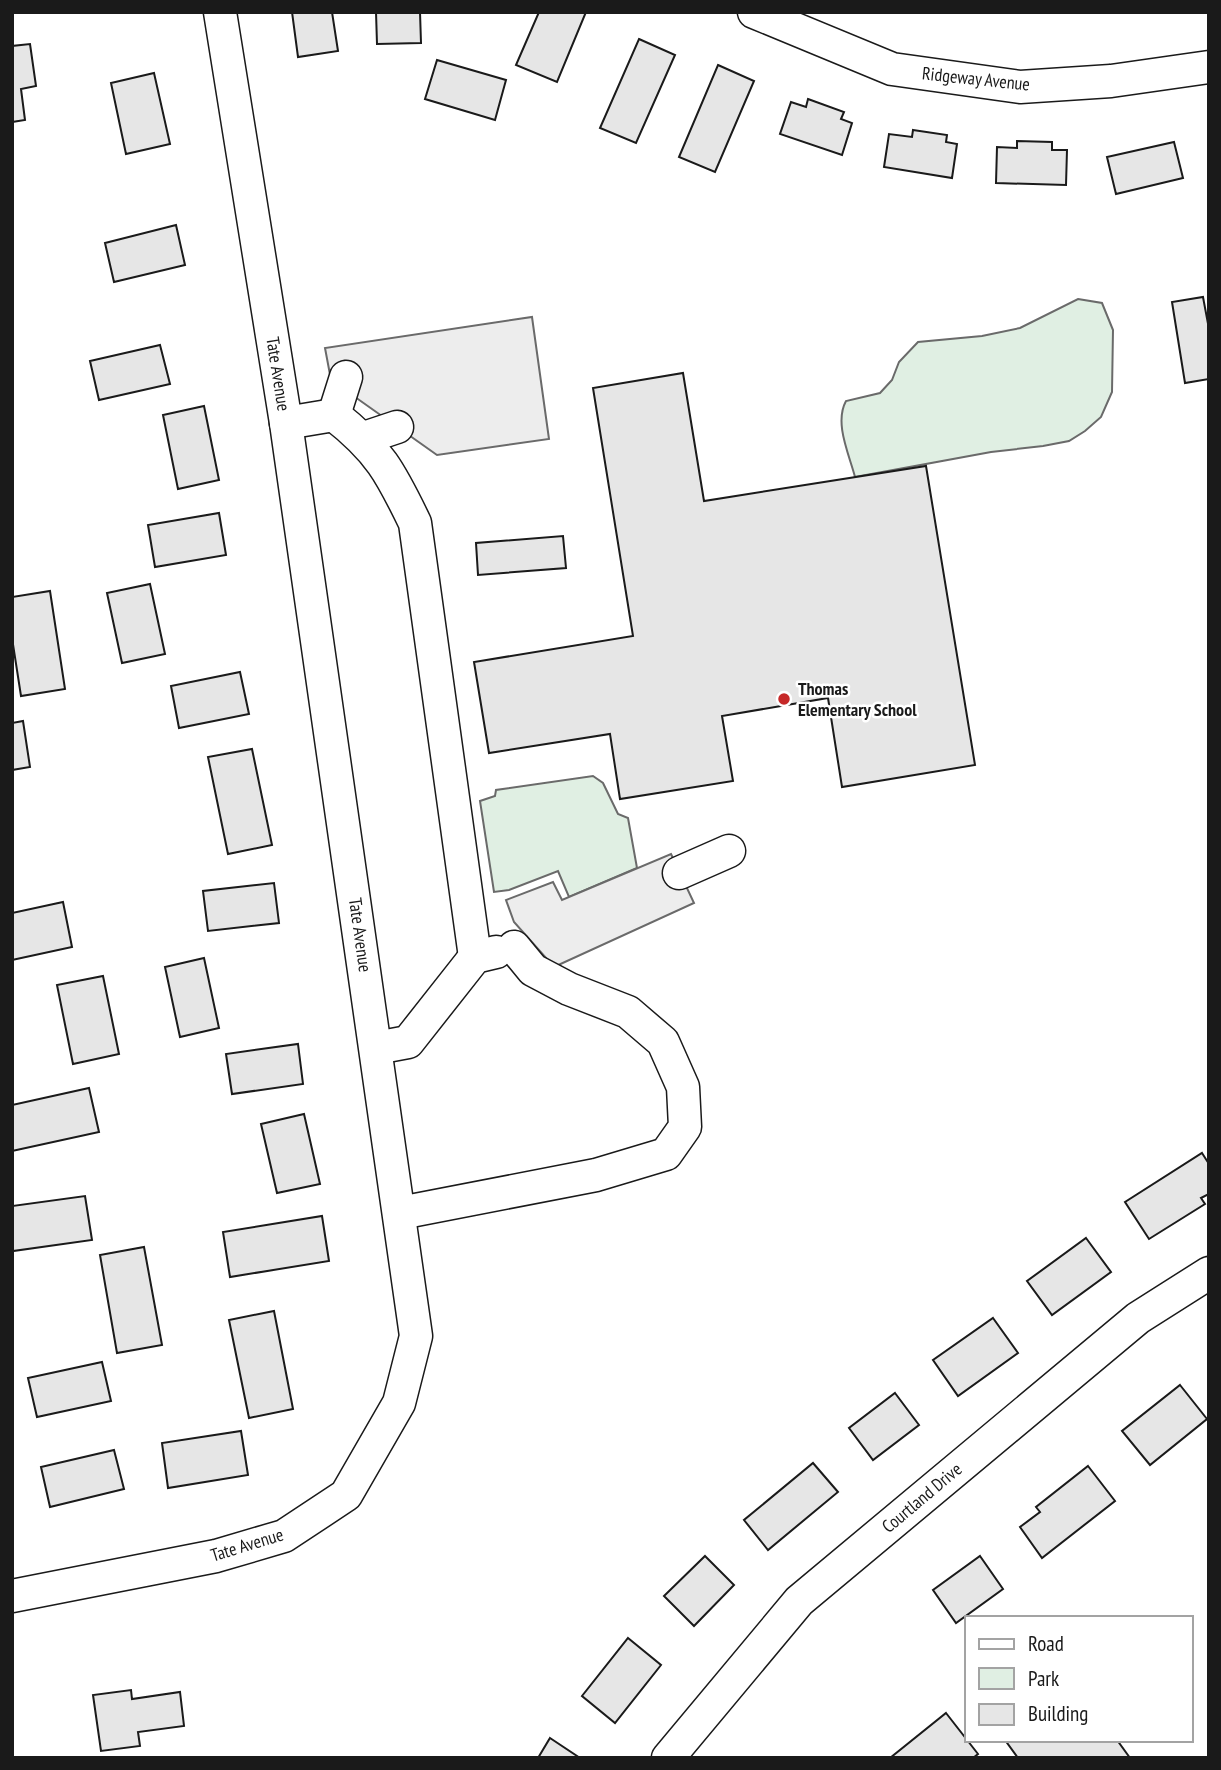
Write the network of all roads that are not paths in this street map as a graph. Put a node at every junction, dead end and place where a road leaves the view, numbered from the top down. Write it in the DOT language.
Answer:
graph roads {
  1 [pos="220,12"];
  2 [pos="754,12"];
  3 [pos="1209,67"];
  4 [pos="346,377"];
  5 [pos="334,415"];
  6 [pos="286,423"];
  7 [pos="397,427"];
  8 [pos="363,438"];
  9 [pos="729,851"];
  10 [pos="679,873"];
  11 [pos="475,957"];
  12 [pos="376,1048"];
  13 [pos="400,1213"];
  14 [pos="1209,1273"];
  15 [pos="12,1595"];
  16 [pos="668,1758"];
  1 -- 6 [label="street, Tate Avenue"];
  2 -- 3 [label="street, Ridgeway Avenue"];
  4 -- 5 [label="street"];
  5 -- 6 [label="street"];
  5 -- 8 [label="street"];
  6 -- 12 [label="street, Tate Avenue"];
  7 -- 8 [label="street"];
  8 -- 11 [label="street"];
  9 -- 10 [label="street"];
  11 -- 12 [label="street"];
  11 -- 13 [label="street"];
  12 -- 13 [label="street, Tate Avenue"];
  13 -- 15 [label="street, Tate Avenue"];
  14 -- 16 [label="street, Courtland Drive"];
}
